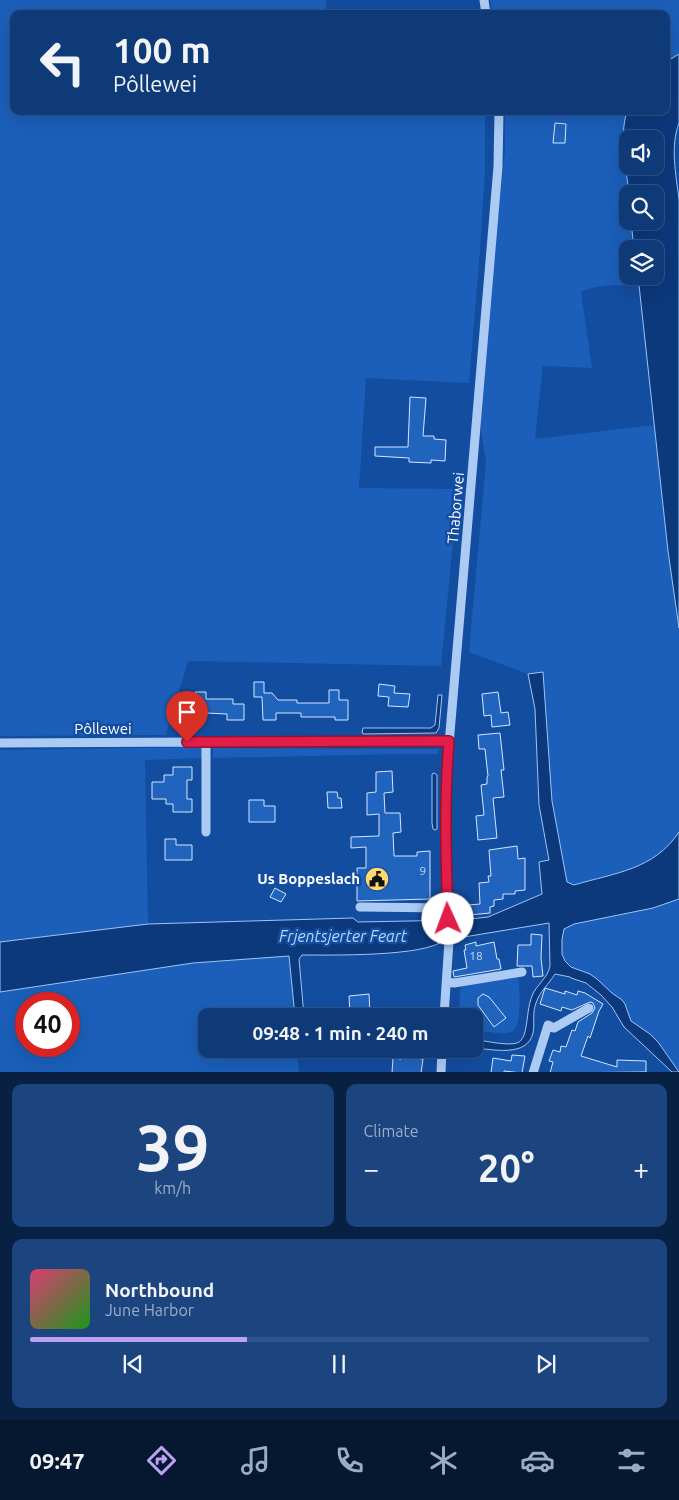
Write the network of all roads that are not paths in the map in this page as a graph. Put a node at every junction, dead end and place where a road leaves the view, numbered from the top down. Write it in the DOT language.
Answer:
graph roads {
  1 [pos="499,115"];
  2 [pos="449,741"];
  3 [pos="206,742"];
  4 [pos="0,743"];
  5 [pos="206,832"];
  6 [pos="360,907"];
  7 [pos="448,908"];
  8 [pos="522,972"];
  9 [pos="447,982"];
  10 [pos="445,1008"];
  11 [pos="589,1008"];
  12 [pos="441,1058"];
  13 [pos="440,1072"];
  14 [pos="533,1072"];
  1 -- 2 [label="street, Thaborwei"];
  2 -- 3 [label="street, Pôllewei"];
  2 -- 7 [label="street, Thaborwei"];
  3 -- 4 [label="street, Pôllewei"];
  3 -- 5 [label="street"];
  6 -- 7 [label="street"];
  7 -- 9 [label="street, Thaborwei"];
  8 -- 9 [label="street"];
  9 -- 10 [label="street, Thaborwei"];
  11 -- 14 [label="street"];
  12 -- 13 [label="street"];
}
